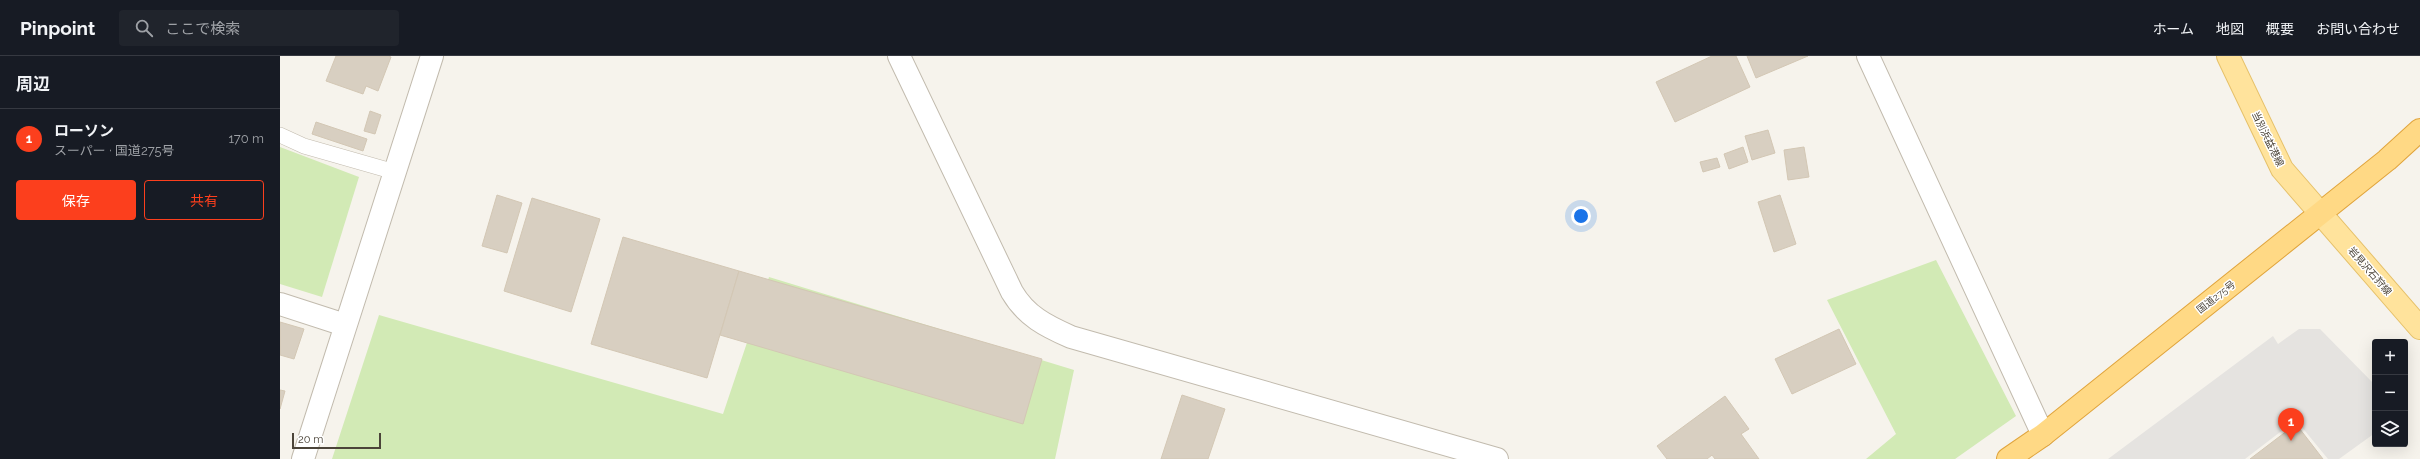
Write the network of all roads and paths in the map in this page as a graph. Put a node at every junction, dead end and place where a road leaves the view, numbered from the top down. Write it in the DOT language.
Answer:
graph roads {
  1 [pos="432,56"];
  2 [pos="899,56"];
  3 [pos="1868,56"];
  4 [pos="2228,56"];
  5 [pos="2420,130"];
  6 [pos="280,135"];
  7 [pos="394,172"];
  8 [pos="2321,214"];
  9 [pos="280,304"];
  10 [pos="345,325"];
  11 [pos="2420,328"];
  12 [pos="2043,435"];
  13 [pos="303,459"];
  14 [pos="1497,459"];
  15 [pos="2008,459"];
  1 -- 7 [label="street"];
  2 -- 14 [label="street"];
  3 -- 12 [label="street"];
  4 -- 8 [label="main road, 当別浜益港線"];
  5 -- 8 [label="highway, 国道275号"];
  6 -- 7 [label="lane"];
  7 -- 10 [label="street"];
  8 -- 11 [label="main road, 岩見沢石狩線"];
  8 -- 12 [label="highway, 国道275号"];
  9 -- 10 [label="street"];
  10 -- 13 [label="street"];
  12 -- 15 [label="highway, 国道275号"];
}
